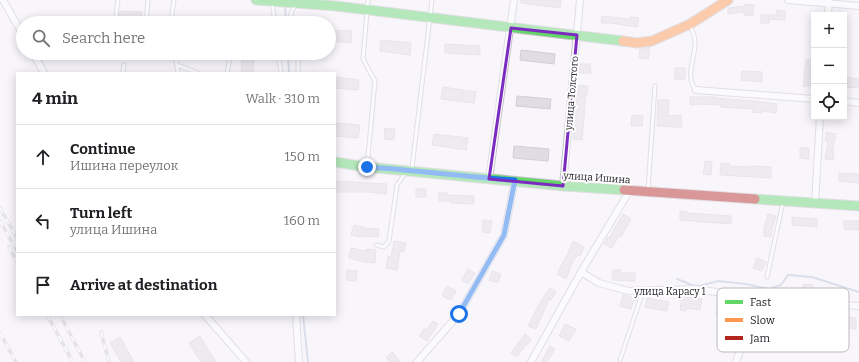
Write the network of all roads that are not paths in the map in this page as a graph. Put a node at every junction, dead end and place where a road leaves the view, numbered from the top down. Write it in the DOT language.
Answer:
graph roads {
  1 [pos="3,0"];
  2 [pos="118,0"];
  3 [pos="148,0"];
  4 [pos="174,0"];
  5 [pos="256,0"];
  6 [pos="368,0"];
  7 [pos="432,0"];
  8 [pos="514,0"];
  9 [pos="580,0"];
  10 [pos="728,0"];
  11 [pos="788,0"];
  12 [pos="272,1"];
  13 [pos="296,1"];
  14 [pos="829,2"];
  15 [pos="859,6"];
  16 [pos="367,10"];
  17 [pos="828,12"];
  18 [pos="116,16"];
  19 [pos="147,16"];
  20 [pos="172,16"];
  21 [pos="274,16"];
  22 [pos="291,16"];
  23 [pos="430,18"];
  24 [pos="16,23"];
  25 [pos="690,24"];
  26 [pos="511,28"];
  27 [pos="576,36"];
  28 [pos="37,60"];
  29 [pos="176,60"];
  30 [pos="230,60"];
  31 [pos="279,60"];
  32 [pos="298,60"];
  33 [pos="124,65"];
  34 [pos="177,65"];
  35 [pos="43,72"];
  36 [pos="123,72"];
  37 [pos="178,72"];
  38 [pos="195,72"];
  39 [pos="228,72"];
  40 [pos="281,72"];
  41 [pos="298,72"];
  42 [pos="655,86"];
  43 [pos="696,90"];
  44 [pos="811,99"];
  45 [pos="847,102"];
  46 [pos="859,103"];
  47 [pos="820,120"];
  48 [pos="336,162"];
  49 [pos="367,167"];
  50 [pos="410,170"];
  51 [pos="489,179"];
  52 [pos="515,180"];
  53 [pos="563,186"];
  54 [pos="630,190"];
  55 [pos="648,191"];
  56 [pos="783,200"];
  57 [pos="815,203"];
  58 [pos="859,206"];
  59 [pos="376,245"];
  60 [pos="581,272"];
  61 [pos="767,277"];
  62 [pos="643,291"];
  63 [pos="717,292"];
  64 [pos="849,305"];
  65 [pos="859,306"];
  66 [pos="206,316"];
  67 [pos="296,316"];
  68 [pos="740,352"];
  69 [pos="620,360"];
  70 [pos="246,362"];
  71 [pos="299,362"];
  72 [pos="417,362"];
  73 [pos="531,362"];
  74 [pos="736,362"];
  1 -- 24 [label="street"];
  2 -- 18 [label="lane"];
  3 -- 19 [label="lane"];
  4 -- 20 [label="lane"];
  5 -- 12 [label="street"];
  6 -- 16 [label="lane"];
  7 -- 23 [label="lane"];
  8 -- 26 [label="street"];
  9 -- 27 [label="street, улица Толстого"];
  10 -- 25 [label="street"];
  11 -- 14 [label="street"];
  12 -- 13 [label="street"];
  12 -- 21 [label="lane"];
  13 -- 16 [label="street"];
  13 -- 22 [label="lane"];
  14 -- 15 [label="street"];
  14 -- 17 [label="street"];
  16 -- 23 [label="street"];
  16 -- 49 [label="lane"];
  23 -- 26 [label="street"];
  23 -- 50 [label="lane"];
  25 -- 27 [label="street"];
  25 -- 43 [label="lane"];
  26 -- 27 [label="street"];
  26 -- 51 [label="street"];
  27 -- 53 [label="street, улица Толстого"];
  28 -- 35 [label="street"];
  29 -- 34 [label="lane"];
  30 -- 39 [label="lane"];
  31 -- 40 [label="lane"];
  32 -- 41 [label="lane"];
  33 -- 36 [label="lane"];
  34 -- 37 [label="lane"];
  34 -- 38 [label="lane"];
  42 -- 55 [label="lane"];
  43 -- 44 [label="street"];
  45 -- 46 [label="street"];
  47 -- 57 [label="street"];
  48 -- 49 [label="street, улица Ишина"];
  49 -- 50 [label="street, улица Ишина"];
  50 -- 51 [label="street, улица Ишина"];
  50 -- 59 [label="lane"];
  51 -- 52 [label="street, улица Ишина"];
  52 -- 53 [label="street, улица Ишина"];
  52 -- 72 [label="street"];
  53 -- 54 [label="street, улица Ишина"];
  54 -- 55 [label="street, улица Ишина"];
  54 -- 60 [label="street"];
  55 -- 56 [label="street, улица Ишина"];
  56 -- 57 [label="street, улица Ишина"];
  56 -- 61 [label="lane"];
  57 -- 58 [label="street, улица Ишина"];
  60 -- 62 [label="street, улица Карасу 1"];
  60 -- 73 [label="street"];
  62 -- 63 [label="street, улица Карасу 1"];
  62 -- 69 [label="lane"];
  64 -- 65 [label="street, улица Карасу 1"];
  66 -- 70 [label="street"];
  67 -- 71 [label="street"];
  68 -- 74 [label="street"];
}
